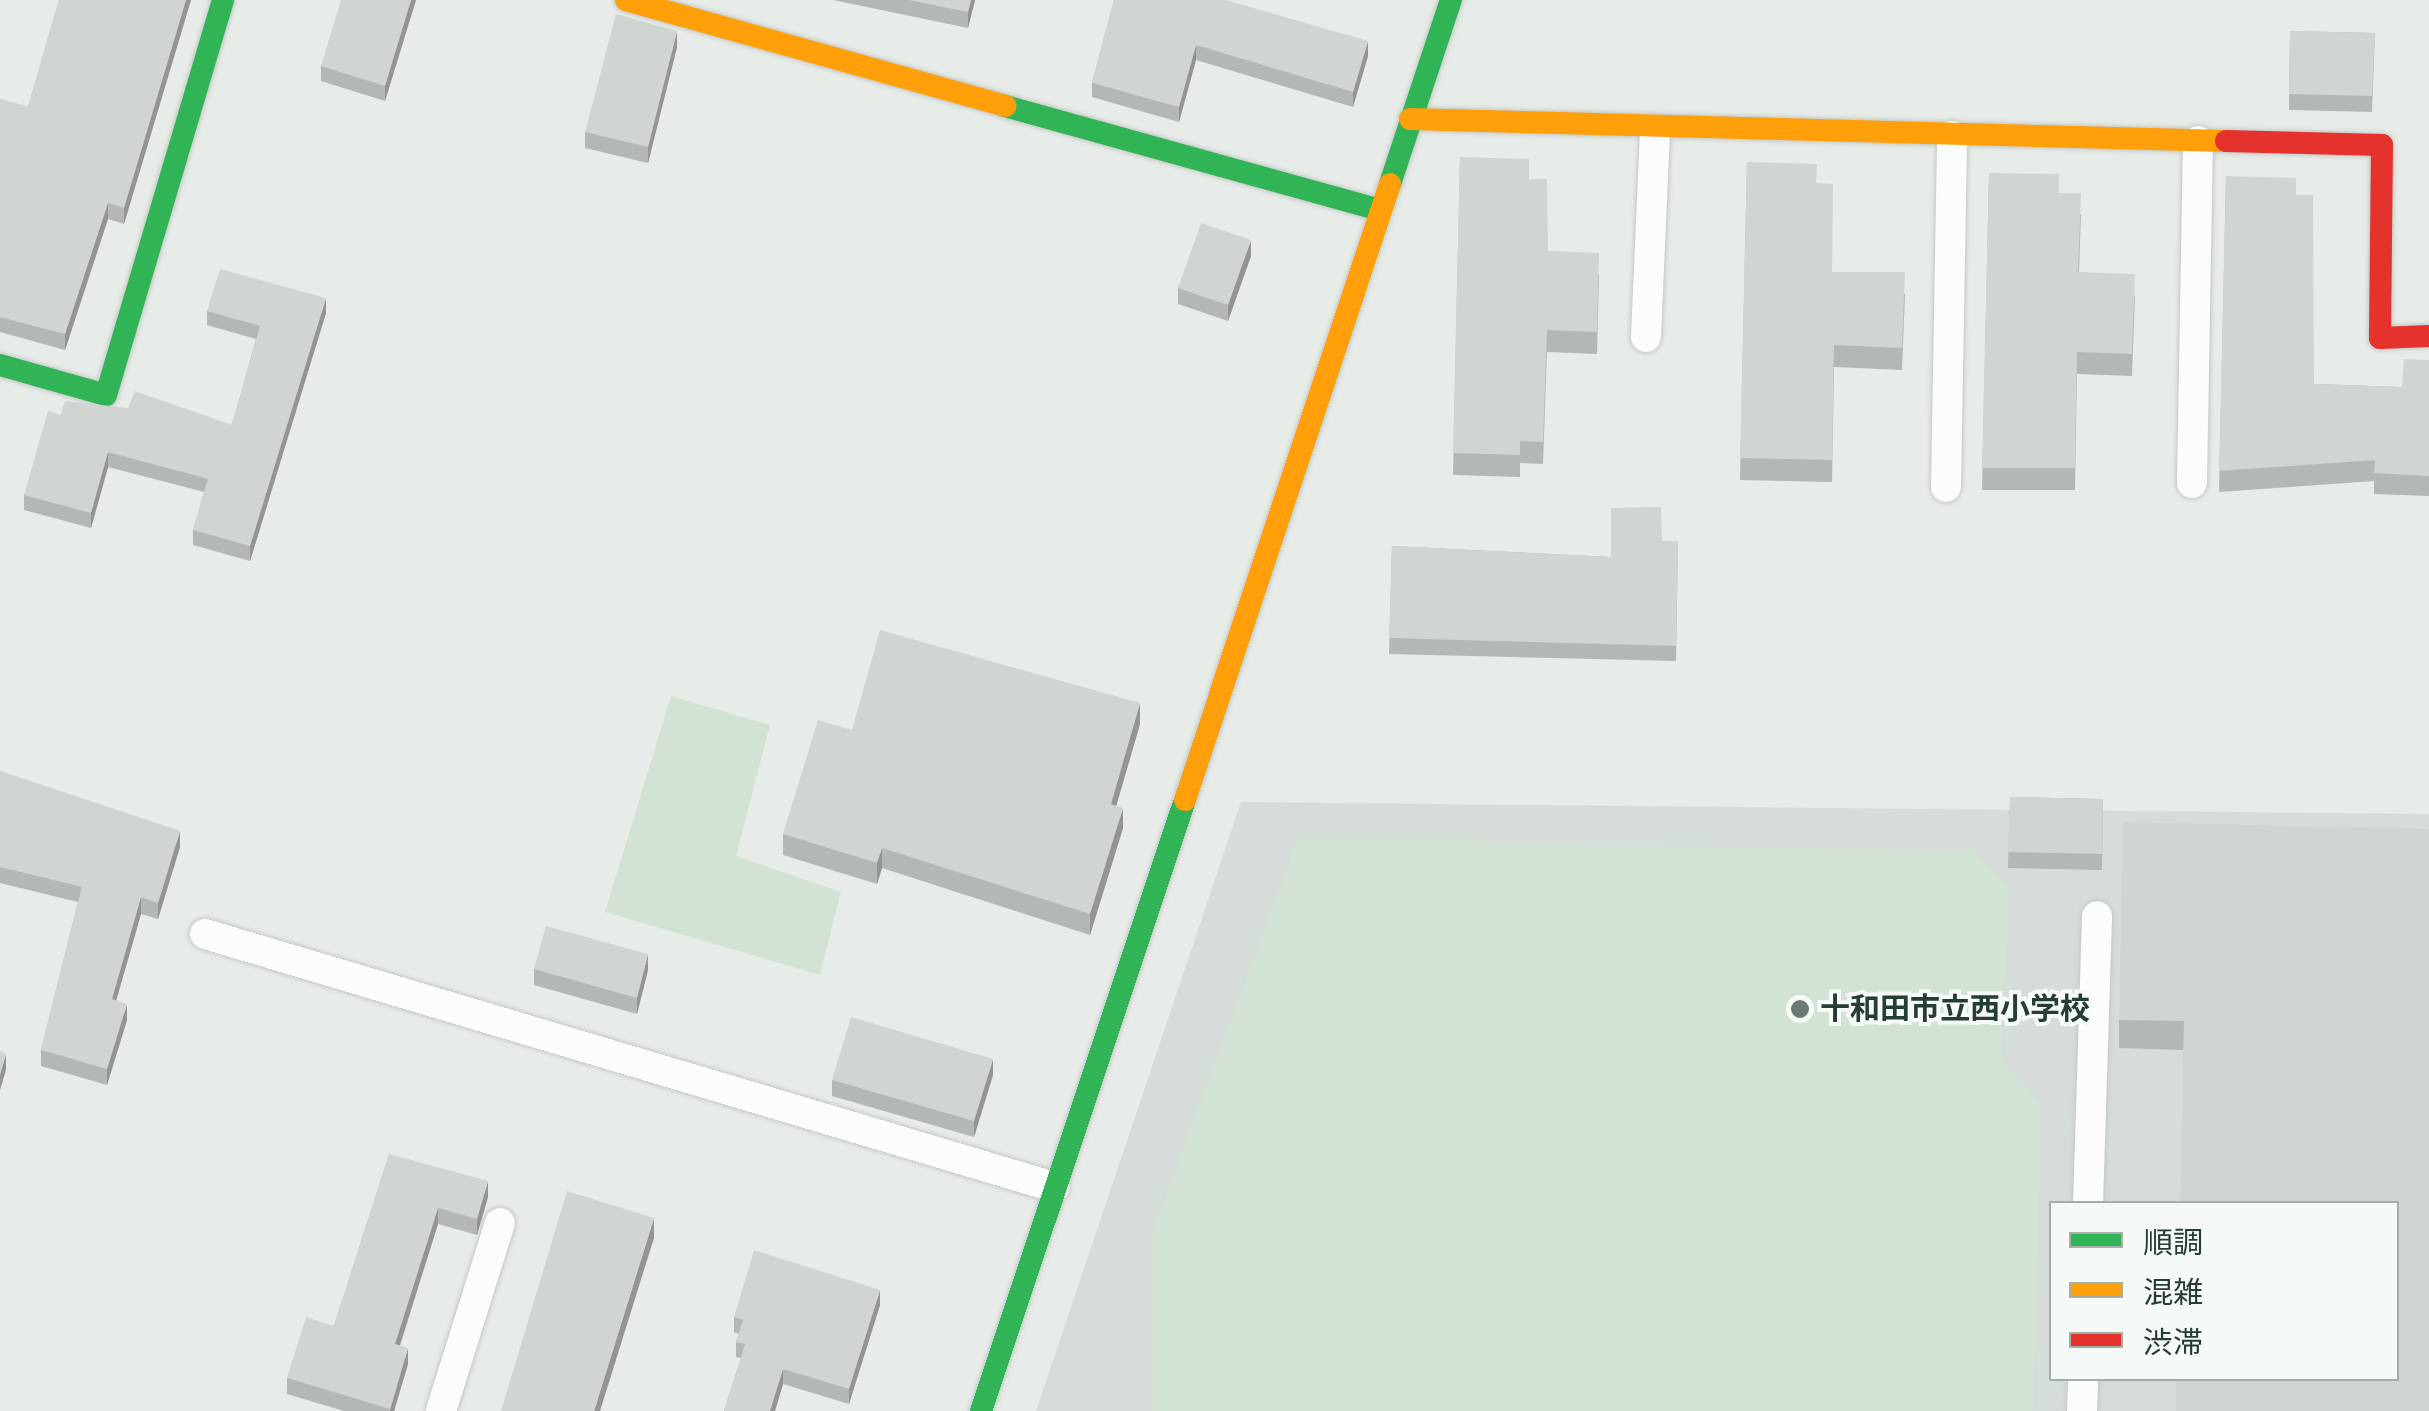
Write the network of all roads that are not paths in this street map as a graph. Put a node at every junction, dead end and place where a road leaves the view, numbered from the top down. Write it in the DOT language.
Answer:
graph roads {
  1 [pos="224,0"];
  2 [pos="626,0"];
  3 [pos="1451,0"];
  4 [pos="1410,119"];
  5 [pos="1655,130"];
  6 [pos="1952,136"];
  7 [pos="2198,141"];
  8 [pos="1380,210"];
  9 [pos="2429,336"];
  10 [pos="1646,337"];
  11 [pos="0,365"];
  12 [pos="2192,483"];
  13 [pos="1946,487"];
  14 [pos="2097,916"];
  15 [pos="206,934"];
  16 [pos="1054,1187"];
  17 [pos="2088,1201"];
  18 [pos="500,1222"];
  19 [pos="2083,1381"];
  20 [pos="440,1411"];
  21 [pos="982,1411"];
  22 [pos="2082,1411"];
  1 -- 11 [label="street"];
  2 -- 8 [label="street"];
  3 -- 4 [label="street"];
  4 -- 5 [label="street"];
  4 -- 8 [label="street"];
  5 -- 6 [label="street"];
  5 -- 10 [label="lane"];
  6 -- 7 [label="street"];
  6 -- 13 [label="lane"];
  7 -- 9 [label="street"];
  7 -- 12 [label="lane"];
  8 -- 16 [label="street"];
  14 -- 17 [label="lane"];
  15 -- 16 [label="lane"];
  16 -- 21 [label="street"];
  18 -- 20 [label="lane"];
  19 -- 22 [label="lane"];
}
